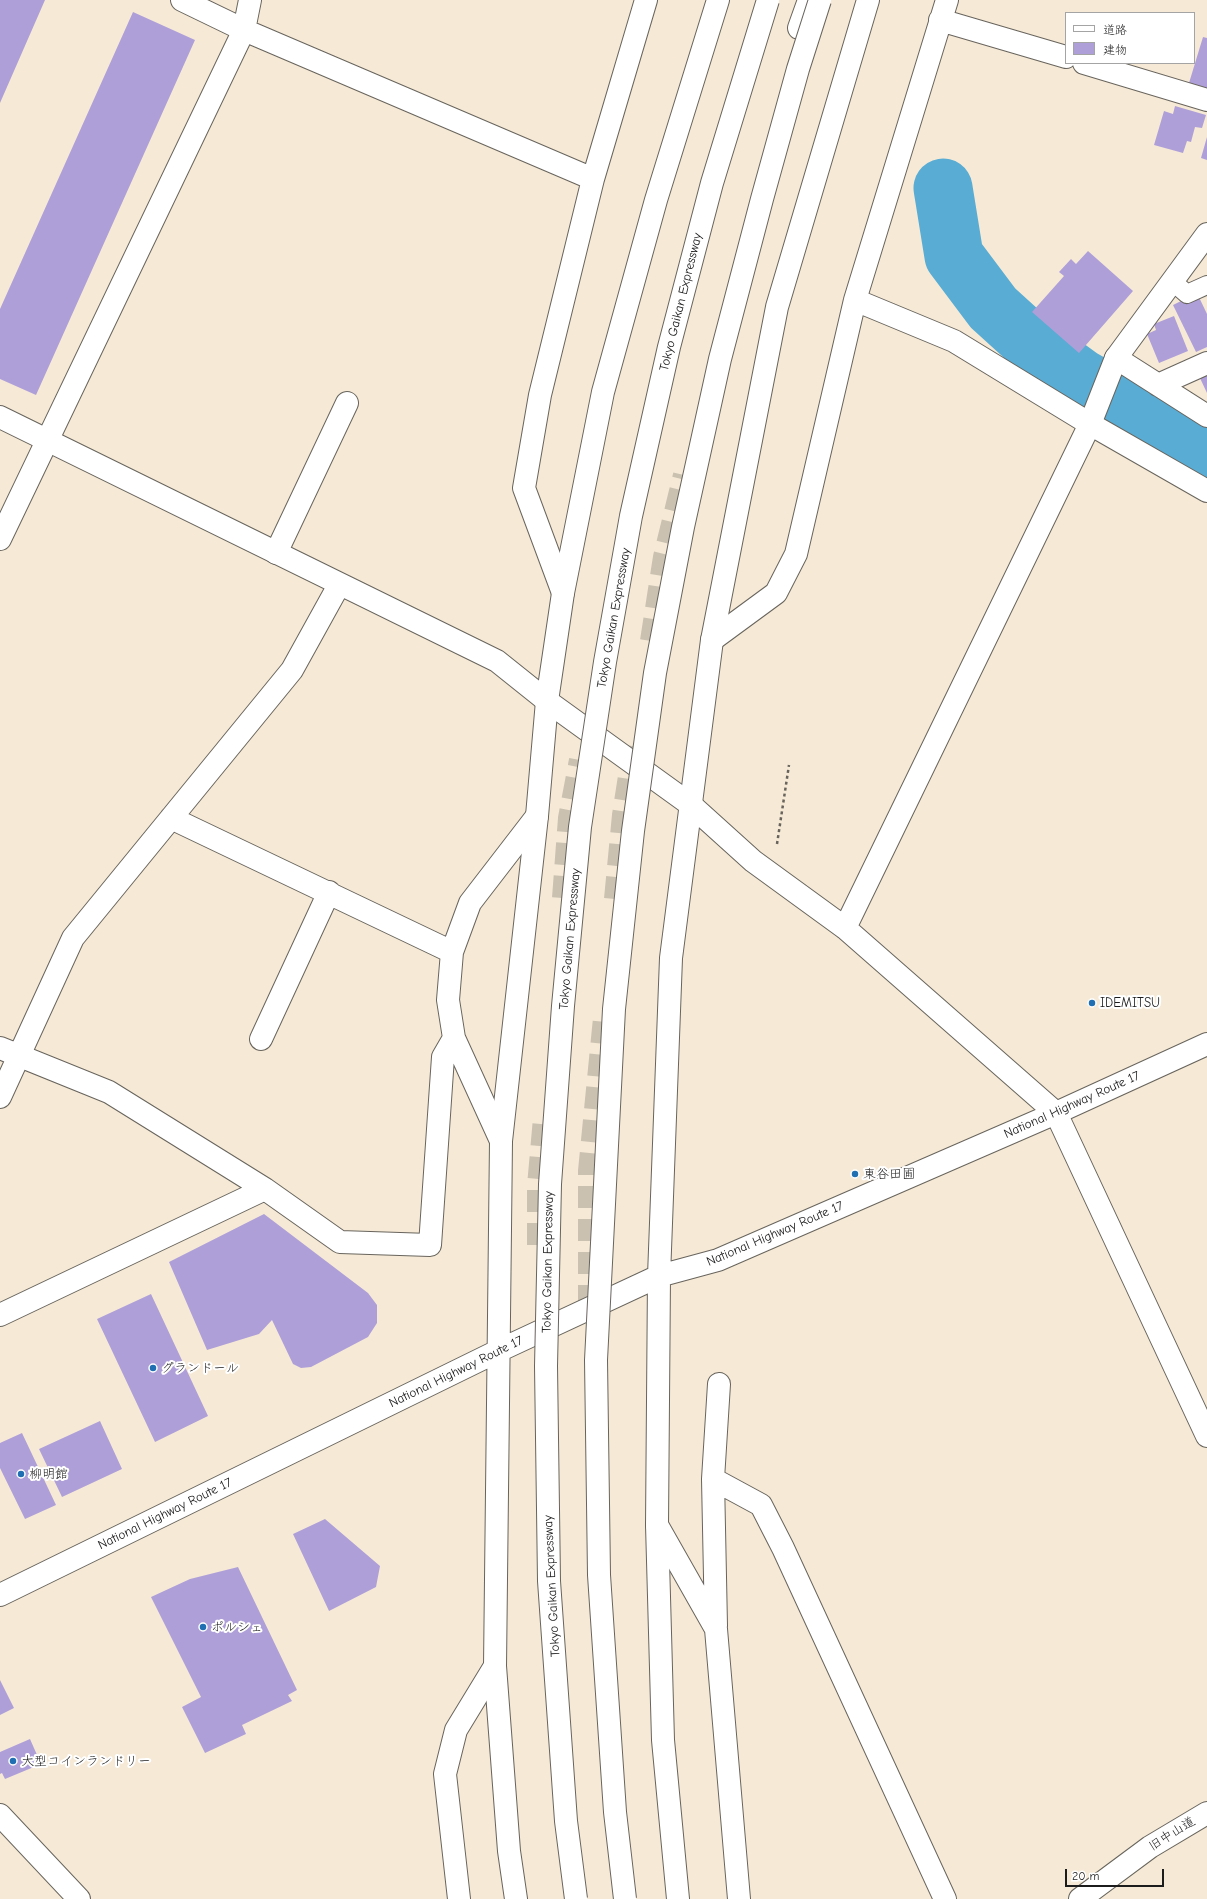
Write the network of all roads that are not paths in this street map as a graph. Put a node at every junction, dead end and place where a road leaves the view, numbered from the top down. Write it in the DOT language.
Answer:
graph roads {
  1 [pos="182,0"];
  2 [pos="250,0"];
  3 [pos="646,0"];
  4 [pos="718,0"];
  5 [pos="809,0"];
  6 [pos="820,0"];
  7 [pos="868,0"];
  8 [pos="761,2"];
  9 [pos="944,10"];
  10 [pos="799,28"];
  11 [pos="244,30"];
  12 [pos="1065,57"];
  13 [pos="1087,64"];
  14 [pos="1207,100"];
  15 [pos="594,179"];
  16 [pos="1207,234"];
  17 [pos="1172,282"];
  18 [pos="1207,285"];
  19 [pos="855,300"];
  20 [pos="1116,358"];
  21 [pos="1207,363"];
  22 [pos="1158,385"];
  23 [pos="347,403"];
  24 [pos="1207,416"];
  25 [pos="0,417"];
  26 [pos="1090,424"];
  27 [pos="48,440"];
  28 [pos="1207,491"];
  29 [pos="0,539"];
  30 [pos="276,553"];
  31 [pos="339,585"];
  32 [pos="563,592"];
  33 [pos="712,640"];
  34 [pos="547,701"];
  35 [pos="691,805"];
  36 [pos="537,816"];
  37 [pos="171,818"];
  38 [pos="329,892"];
  39 [pos="844,928"];
  40 [pos="452,952"];
  41 [pos="454,1038"];
  42 [pos="261,1039"];
  43 [pos="1207,1044"];
  44 [pos="9,1052"];
  45 [pos="0,1097"];
  46 [pos="1056,1113"];
  47 [pos="501,1141"];
  48 [pos="265,1189"];
  49 [pos="659,1276"];
  50 [pos="0,1315"];
  51 [pos="498,1351"];
  52 [pos="719,1384"];
  53 [pos="1207,1436"];
  54 [pos="713,1480"];
  55 [pos="657,1525"];
  56 [pos="0,1595"];
  57 [pos="716,1629"];
  58 [pos="495,1666"];
  59 [pos="1207,1813"];
  60 [pos="0,1815"];
  61 [pos="79,1899"];
  62 [pos="459,1899"];
  63 [pos="516,1899"];
  64 [pos="576,1899"];
  65 [pos="625,1899"];
  66 [pos="678,1899"];
  67 [pos="740,1899"];
  68 [pos="945,1899"];
  69 [pos="1080,1899"];
  1 -- 11 [label="main road"];
  2 -- 11 [label="main road"];
  3 -- 15 [label="main road"];
  4 -- 32 [label="main road"];
  5 -- 10 [label="main road"];
  6 -- 65 [label="main road, bridge"];
  7 -- 33 [label="main road"];
  8 -- 64 [label="main road, Tokyo Gaikan Expressway, bridge"];
  9 -- 12 [label="main road"];
  9 -- 19 [label="main road"];
  11 -- 15 [label="main road"];
  11 -- 27 [label="main road"];
  13 -- 14 [label="main road"];
  15 -- 32 [label="main road"];
  16 -- 17 [label="main road"];
  17 -- 18 [label="lane"];
  17 -- 20 [label="main road"];
  19 -- 26 [label="main road"];
  19 -- 33 [label="main road"];
  20 -- 22 [label="main road"];
  20 -- 26 [label="main road"];
  21 -- 22 [label="main road"];
  22 -- 24 [label="main road"];
  23 -- 30 [label="main road"];
  25 -- 27 [label="main road"];
  26 -- 28 [label="main road"];
  26 -- 39 [label="main road"];
  27 -- 29 [label="main road"];
  27 -- 30 [label="main road"];
  30 -- 31 [label="main road"];
  31 -- 34 [label="main road"];
  31 -- 37 [label="main road"];
  32 -- 34 [label="main road"];
  33 -- 35 [label="main road"];
  34 -- 35 [label="main road"];
  34 -- 36 [label="main road"];
  35 -- 39 [label="main road"];
  35 -- 49 [label="main road"];
  36 -- 40 [label="main road"];
  36 -- 47 [label="main road"];
  37 -- 38 [label="main road"];
  37 -- 44 [label="main road"];
  38 -- 40 [label="main road"];
  38 -- 42 [label="main road"];
  39 -- 46 [label="main road"];
  40 -- 41 [label="main road"];
  41 -- 47 [label="main road"];
  41 -- 48 [label="main road"];
  43 -- 46 [label="main road, National Highway Route 17"];
  44 -- 45 [label="main road"];
  44 -- 48 [label="main road"];
  46 -- 49 [label="main road, National Highway Route 17"];
  46 -- 53 [label="main road"];
  47 -- 51 [label="main road"];
  48 -- 50 [label="main road"];
  49 -- 51 [label="main road, National Highway Route 17"];
  49 -- 55 [label="main road"];
  51 -- 56 [label="main road, National Highway Route 17"];
  51 -- 58 [label="main road"];
  52 -- 54 [label="main road"];
  54 -- 57 [label="main road"];
  54 -- 68 [label="main road"];
  55 -- 57 [label="main road"];
  55 -- 66 [label="main road"];
  57 -- 67 [label="main road"];
  58 -- 62 [label="main road"];
  58 -- 63 [label="main road"];
  59 -- 69 [label="main road, 旧中山道"];
  60 -- 61 [label="main road"];
}
